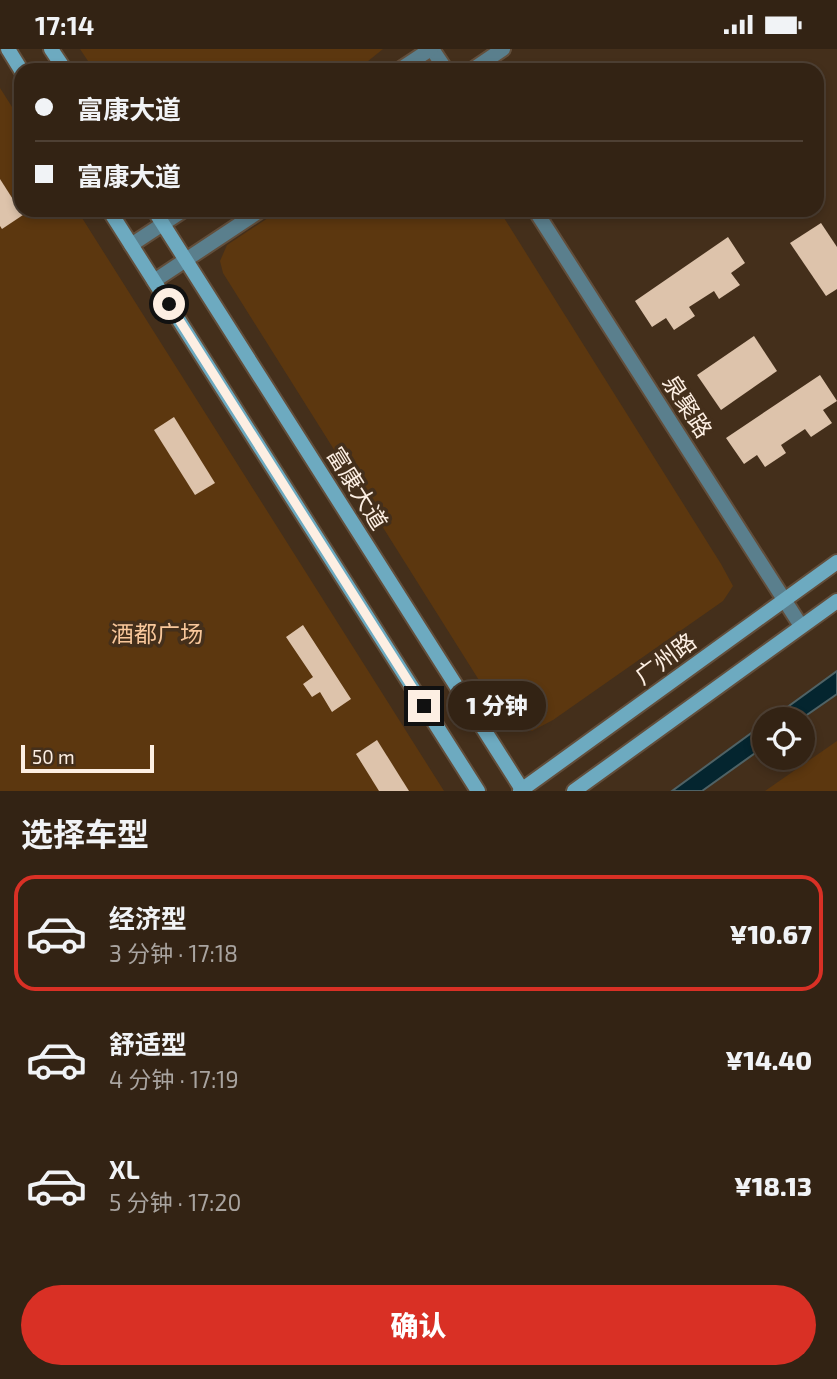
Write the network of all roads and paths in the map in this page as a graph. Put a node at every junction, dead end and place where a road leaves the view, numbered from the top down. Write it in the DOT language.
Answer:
graph roads {
  1 [pos="432,49"];
  2 [pos="503,49"];
  3 [pos="410,63"];
  4 [pos="482,63"];
  5 [pos="113,217"];
  6 [pos="158,217"];
  7 [pos="174,217"];
  8 [pos="250,217"];
  9 [pos="539,217"];
  10 [pos="163,224"];
  11 [pos="131,245"];
  12 [pos="186,260"];
  13 [pos="154,281"];
  14 [pos="837,562"];
  15 [pos="785,600"];
  16 [pos="837,601"];
  17 [pos="802,626"];
  18 [pos="478,791"];
  19 [pos="522,791"];
  20 [pos="574,791"];
  1 -- 3 [label="street"];
  2 -- 4 [label="street"];
  5 -- 11 [label="street"];
  6 -- 10 [label="street, 富康大道"];
  7 -- 10 [label="street"];
  8 -- 12 [label="street"];
  9 -- 15 [label="street, 泉聚路"];
  10 -- 11 [label="street"];
  10 -- 12 [label="street, 富康大道"];
  11 -- 13 [label="street"];
  12 -- 13 [label="street"];
  12 -- 19 [label="street, 富康大道"];
  13 -- 18 [label="street"];
  14 -- 15 [label="street, 广州路"];
  15 -- 17 [label="street, 泉聚路"];
  15 -- 19 [label="street, 广州路"];
  16 -- 17 [label="street"];
  17 -- 20 [label="street"];
}
